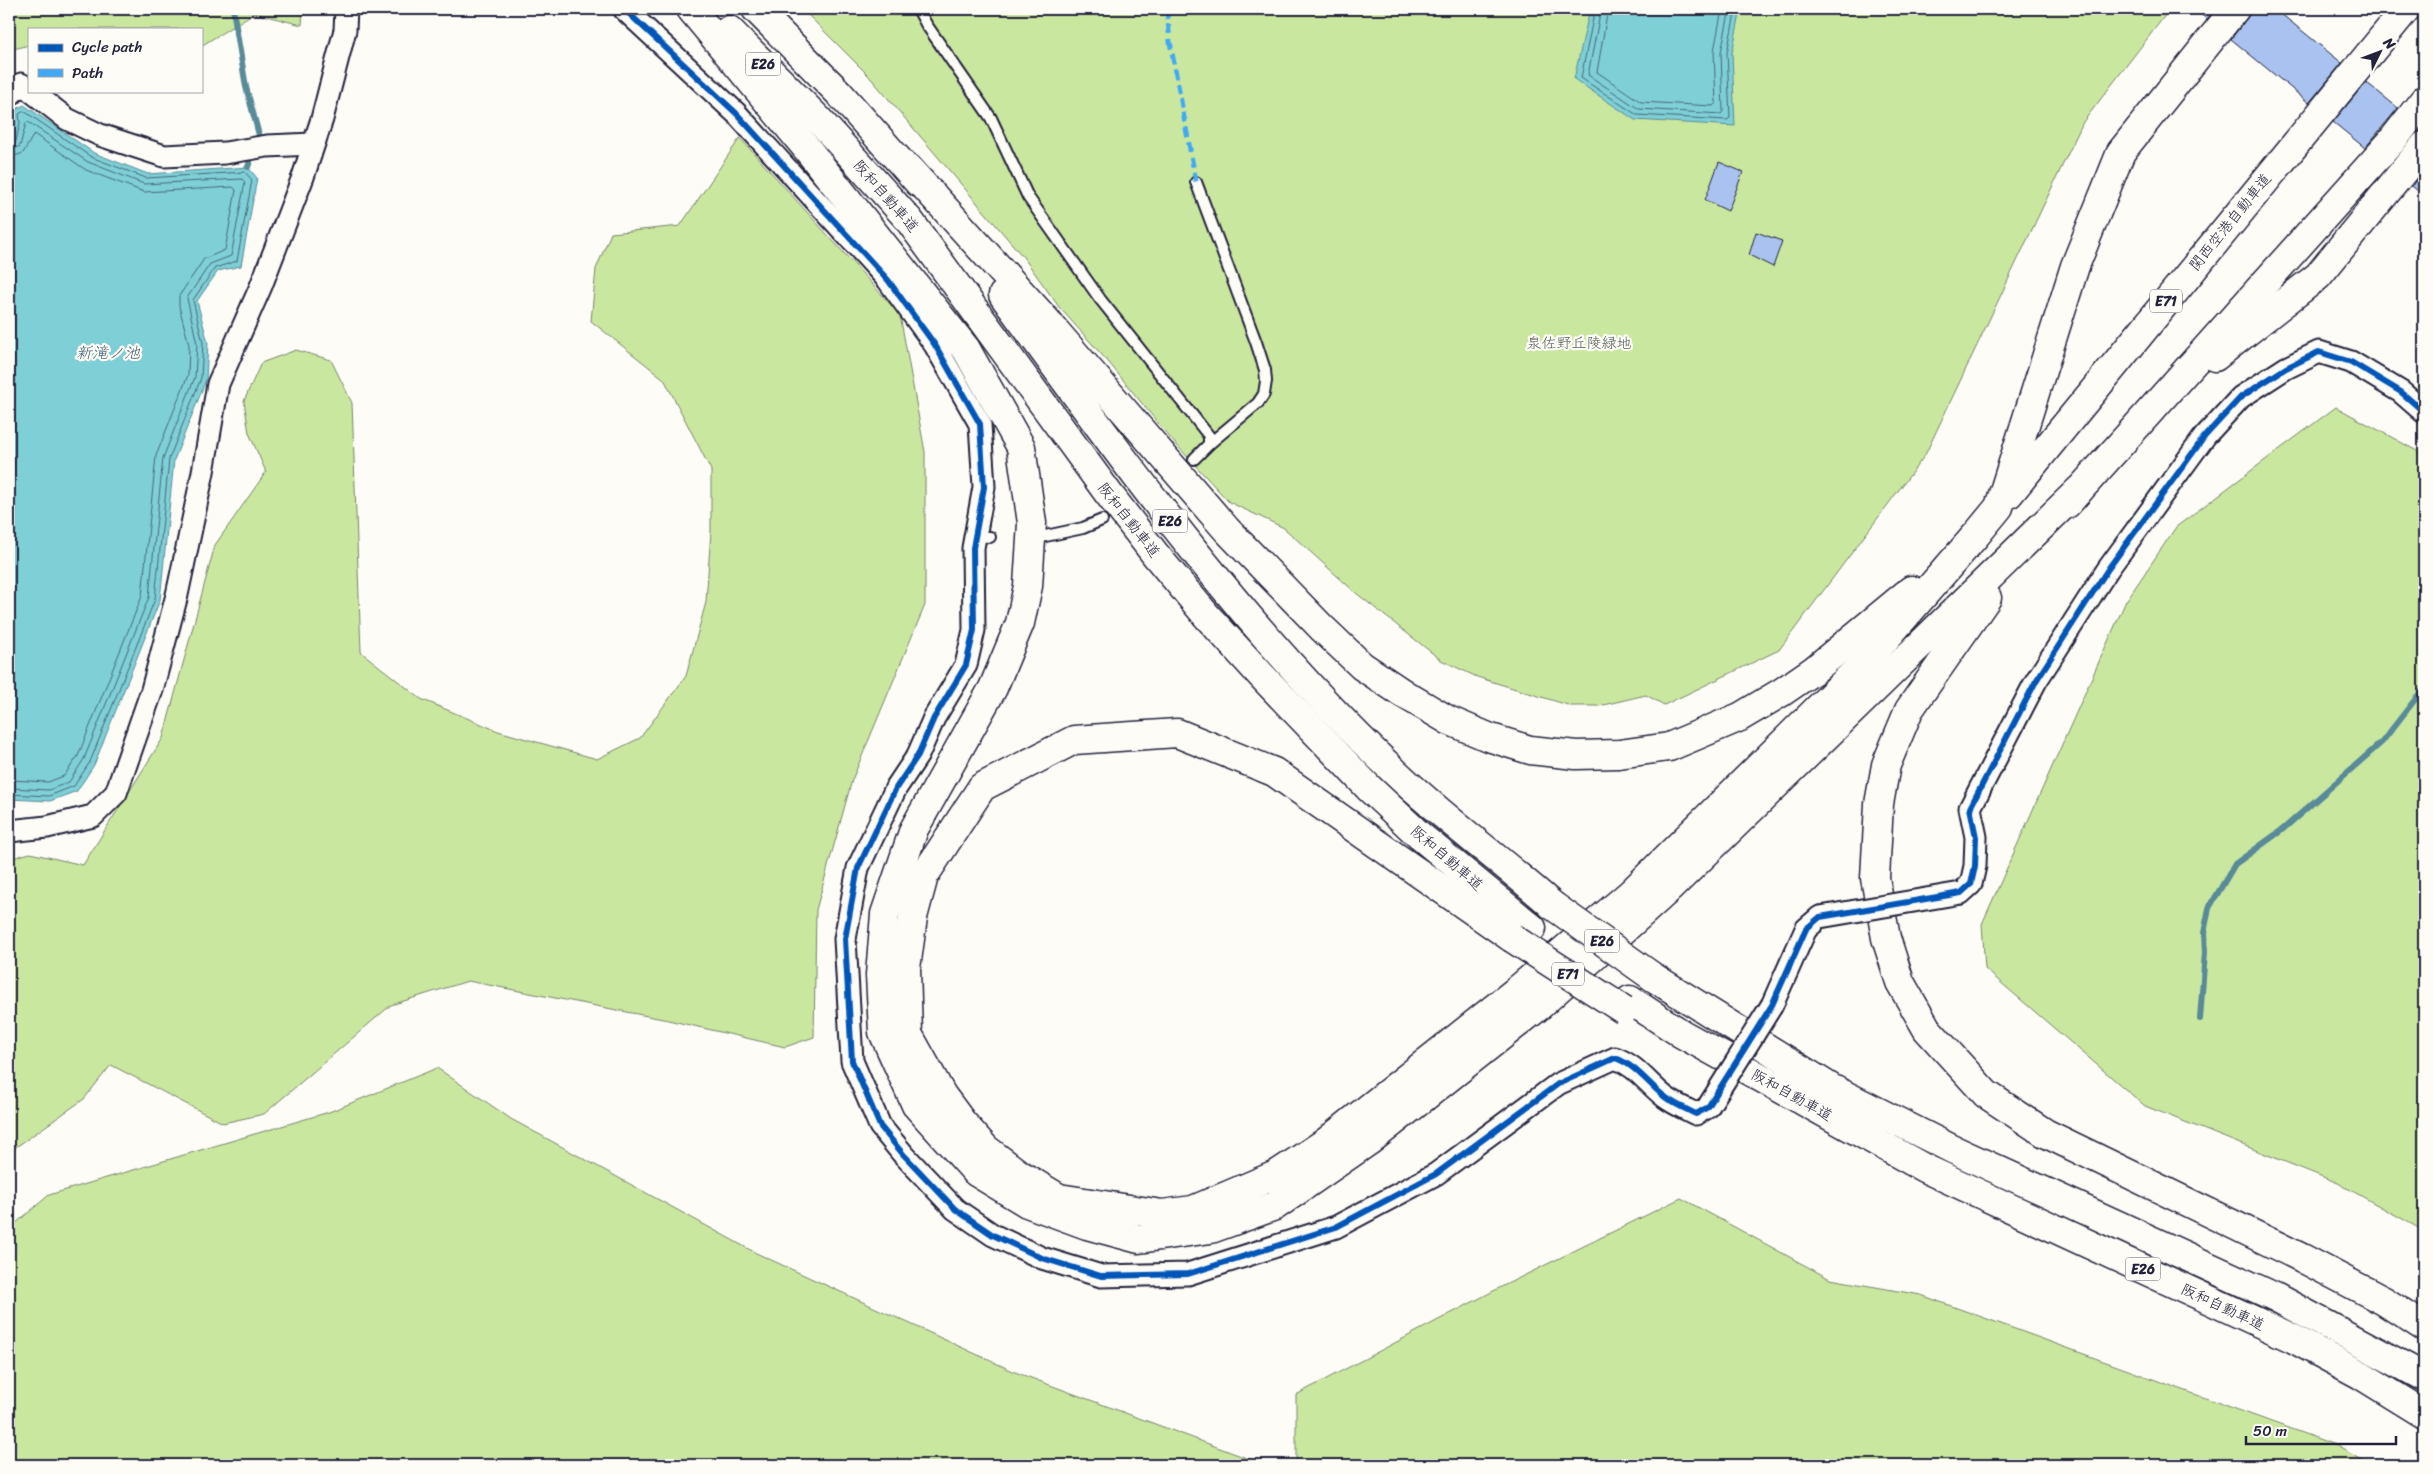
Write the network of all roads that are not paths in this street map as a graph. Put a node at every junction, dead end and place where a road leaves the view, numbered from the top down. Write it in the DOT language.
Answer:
graph roads {
  1 [pos="346,9"];
  2 [pos="624,9"];
  3 [pos="691,9"];
  4 [pos="707,9"];
  5 [pos="756,9"];
  6 [pos="918,9"];
  7 [pos="2235,9"];
  8 [pos="2406,9"];
  9 [pos="28,89"];
  10 [pos="32,92"];
  11 [pos="9,96"];
  12 [pos="2424,100"];
  13 [pos="305,144"];
  14 [pos="2424,146"];
  15 [pos="908,168"];
  16 [pos="1196,182"];
  17 [pos="2156,403"];
  18 [pos="2424,412"];
  19 [pos="1209,444"];
  20 [pos="1194,459"];
  21 [pos="2079,490"];
  22 [pos="1999,507"];
  23 [pos="1102,520"];
  24 [pos="1976,536"];
  25 [pos="1041,537"];
  26 [pos="9,831"];
  27 [pos="1522,933"];
  28 [pos="2424,1327"];
  29 [pos="2424,1377"];
  30 [pos="2424,1414"];
  1 -- 13 [label="street"];
  2 -- 18 [label="street, bridge"];
  3 -- 21 [label="highway"];
  4 -- 27 [label="highway, 阪和自動車道 / E26"];
  5 -- 15 [label="highway, 阪和自動車道 / E26"];
  6 -- 19 [label="lane"];
  7 -- 22 [label="highway"];
  8 -- 22 [label="highway, 関西空港自動車道 / E71"];
  9 -- 11 [label="street"];
  10 -- 13 [label="street"];
  12 -- 17 [label="highway"];
  13 -- 26 [label="street"];
  14 -- 17 [label="highway"];
  15 -- 24 [label="highway"];
  15 -- 29 [label="highway, 阪和自動車道 / E26, bridge"];
  16 -- 19 [label="lane"];
  17 -- 21 [label="highway"];
  19 -- 20 [label="lane"];
  21 -- 28 [label="highway"];
  22 -- 24 [label="highway, 関西空港自動車道"];
  23 -- 25 [label="lane"];
  24 -- 27 [label="highway"];
  27 -- 30 [label="highway, 阪和自動車道 / E26"];
}
